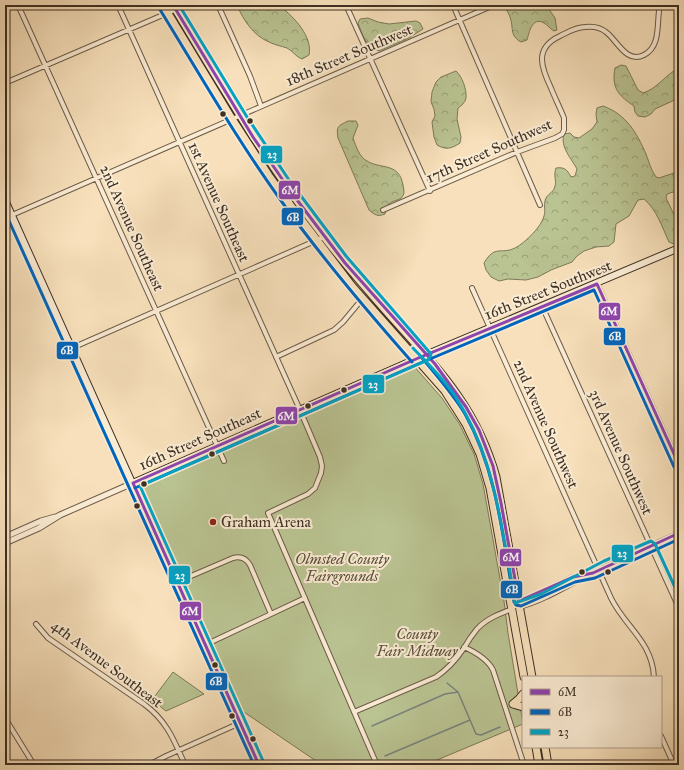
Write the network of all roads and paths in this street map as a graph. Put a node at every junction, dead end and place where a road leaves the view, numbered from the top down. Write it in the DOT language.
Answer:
graph roads {
  1 [pos="18,5"];
  2 [pos="118,5"];
  3 [pos="163,5"];
  4 [pos="186,5"];
  5 [pos="218,5"];
  6 [pos="346,5"];
  7 [pos="453,5"];
  8 [pos="494,5"];
  9 [pos="660,5"];
  10 [pos="175,7"];
  11 [pos="168,13"];
  12 [pos="460,21"];
  13 [pos="129,30"];
  14 [pos="370,60"];
  15 [pos="46,65"];
  16 [pos="5,83"];
  17 [pos="261,106"];
  18 [pos="236,117"];
  19 [pos="179,142"];
  20 [pos="517,152"];
  21 [pos="96,178"];
  22 [pos="430,191"];
  23 [pos="5,200"];
  24 [pos="539,204"];
  25 [pos="383,210"];
  26 [pos="12,215"];
  27 [pos="324,237"];
  28 [pos="316,240"];
  29 [pos="679,248"];
  30 [pos="239,274"];
  31 [pos="596,284"];
  32 [pos="472,288"];
  33 [pos="363,298"];
  34 [pos="542,306"];
  35 [pos="156,311"];
  36 [pos="490,328"];
  37 [pos="72,348"];
  38 [pos="426,354"];
  39 [pos="276,357"];
  40 [pos="416,359"];
  41 [pos="300,410"];
  42 [pos="217,446"];
  43 [pos="224,461"];
  44 [pos="679,465"];
  45 [pos="133,483"];
  46 [pos="60,515"];
  47 [pos="679,533"];
  48 [pos="5,537"];
  49 [pos="5,543"];
  50 [pos="651,546"];
  51 [pos="598,570"];
  52 [pos="593,572"];
  53 [pos="177,582"];
  54 [pos="305,598"];
  55 [pos="520,604"];
  56 [pos="679,608"];
  57 [pos="511,609"];
  58 [pos="271,614"];
  59 [pos="36,624"];
  60 [pos="205,645"];
  61 [pos="464,647"];
  62 [pos="524,676"];
  63 [pos="532,676"];
  64 [pos="654,676"];
  65 [pos="522,695"];
  66 [pos="513,704"];
  67 [pos="504,706"];
  68 [pos="522,708"];
  69 [pos="354,712"];
  70 [pos="5,718"];
  71 [pos="240,723"];
  72 [pos="662,738"];
  73 [pos="536,748"];
  74 [pos="545,748"];
  75 [pos="178,750"];
  76 [pos="34,765"];
  77 [pos="149,765"];
  78 [pos="185,765"];
  79 [pos="259,765"];
  80 [pos="377,765"];
  81 [pos="524,765"];
  82 [pos="539,765"];
  83 [pos="548,765"];
  84 [pos="674,765"];
  1 -- 15 [label="street, 2nd Avenue Southeast"];
  2 -- 13 [label="street, 1st Avenue Southeast"];
  3 -- 11 [label="main road"];
  4 -- 10 [label="street"];
  5 -- 17 [label="street"];
  6 -- 14 [label="street"];
  7 -- 12 [label="street"];
  8 -- 12 [label="street, 18th Street Southwest"];
  9 -- 20 [label="street, 17th Street Southwest"];
  10 -- 11 [label="street"];
  10 -- 18 [label="main road"];
  11 -- 13 [label="street"];
  11 -- 18 [label="main road"];
  12 -- 14 [label="street, 18th Street Southwest"];
  12 -- 20 [label="street"];
  13 -- 15 [label="street"];
  13 -- 19 [label="street, 1st Avenue Southeast"];
  14 -- 17 [label="street, 18th Street Southwest"];
  14 -- 22 [label="street"];
  15 -- 16 [label="street"];
  15 -- 21 [label="street, 2nd Avenue Southeast"];
  17 -- 18 [label="street, 18th Street Southwest"];
  18 -- 19 [label="street, 18th Street Southwest"];
  18 -- 27 [label="main road"];
  18 -- 28 [label="main road"];
  19 -- 21 [label="street, 18th Street Southwest"];
  19 -- 30 [label="street, 1st Avenue Southeast"];
  20 -- 22 [label="street, 17th Street Southwest"];
  20 -- 24 [label="street"];
  21 -- 26 [label="street, 18th Street Southwest"];
  21 -- 35 [label="street, 2nd Avenue Southeast"];
  22 -- 25 [label="street, 17th Street Southwest"];
  23 -- 26 [label="main road"];
  26 -- 37 [label="main road"];
  27 -- 28 [label="street"];
  27 -- 38 [label="main road"];
  28 -- 30 [label="street"];
  28 -- 33 [label="main road"];
  29 -- 31 [label="main road, 16th Street Southwest"];
  30 -- 35 [label="street"];
  30 -- 39 [label="street, 1st Avenue Southeast"];
  31 -- 34 [label="main road, 16th Street Southwest"];
  31 -- 44 [label="street"];
  32 -- 36 [label="street, 2nd Avenue Southwest"];
  33 -- 39 [label="street"];
  33 -- 40 [label="main road"];
  34 -- 36 [label="main road, 16th Street Southwest"];
  34 -- 50 [label="street, 3rd Avenue Southwest"];
  35 -- 37 [label="street"];
  35 -- 42 [label="street, 2nd Avenue Southeast"];
  36 -- 38 [label="main road, 16th Street Southwest"];
  36 -- 51 [label="street, 2nd Avenue Southwest"];
  37 -- 45 [label="main road"];
  38 -- 40 [label="main road, 16th Street Southwest"];
  38 -- 55 [label="main road"];
  39 -- 41 [label="street, 1st Avenue Southeast"];
  40 -- 41 [label="main road, 16th Street Southeast"];
  40 -- 57 [label="main road"];
  41 -- 42 [label="main road, 16th Street Southeast"];
  41 -- 54 [label="street, 1st Avenue Southeast"];
  42 -- 43 [label="street, 2nd Avenue Southeast"];
  42 -- 45 [label="main road, 16th Street Southeast"];
  45 -- 46 [label="street, 16th Street Southeast"];
  45 -- 53 [label="main road"];
  46 -- 48 [label="street, 16th Street Southeast"];
  46 -- 49 [label="street, 16th Street Southeast"];
  47 -- 50 [label="street"];
  50 -- 51 [label="street"];
  50 -- 56 [label="street, 3rd Avenue Southwest"];
  51 -- 52 [label="street"];
  51 -- 64 [label="street, 2nd Avenue Southwest"];
  52 -- 55 [label="street"];
  52 -- 55 [label="street"];
  53 -- 58 [label="street"];
  53 -- 60 [label="main road"];
  54 -- 58 [label="street"];
  54 -- 69 [label="street"];
  55 -- 57 [label="street"];
  55 -- 63 [label="main road"];
  57 -- 61 [label="street"];
  57 -- 62 [label="main road"];
  58 -- 60 [label="street"];
  59 -- 75 [label="street, 4th Avenue Southeast"];
  60 -- 71 [label="main road"];
  61 -- 67 [label="street"];
  61 -- 69 [label="street"];
  65 -- 66 [label="main road"];
  66 -- 67 [label="street"];
  66 -- 68 [label="main road"];
  67 -- 81 [label="street"];
  69 -- 80 [label="street"];
  70 -- 76 [label="street"];
  71 -- 75 [label="street"];
  71 -- 79 [label="main road"];
  72 -- 84 [label="street"];
  73 -- 82 [label="main road"];
  74 -- 83 [label="main road"];
  75 -- 77 [label="street"];
  75 -- 78 [label="street, 4th Avenue Southeast"];
}
